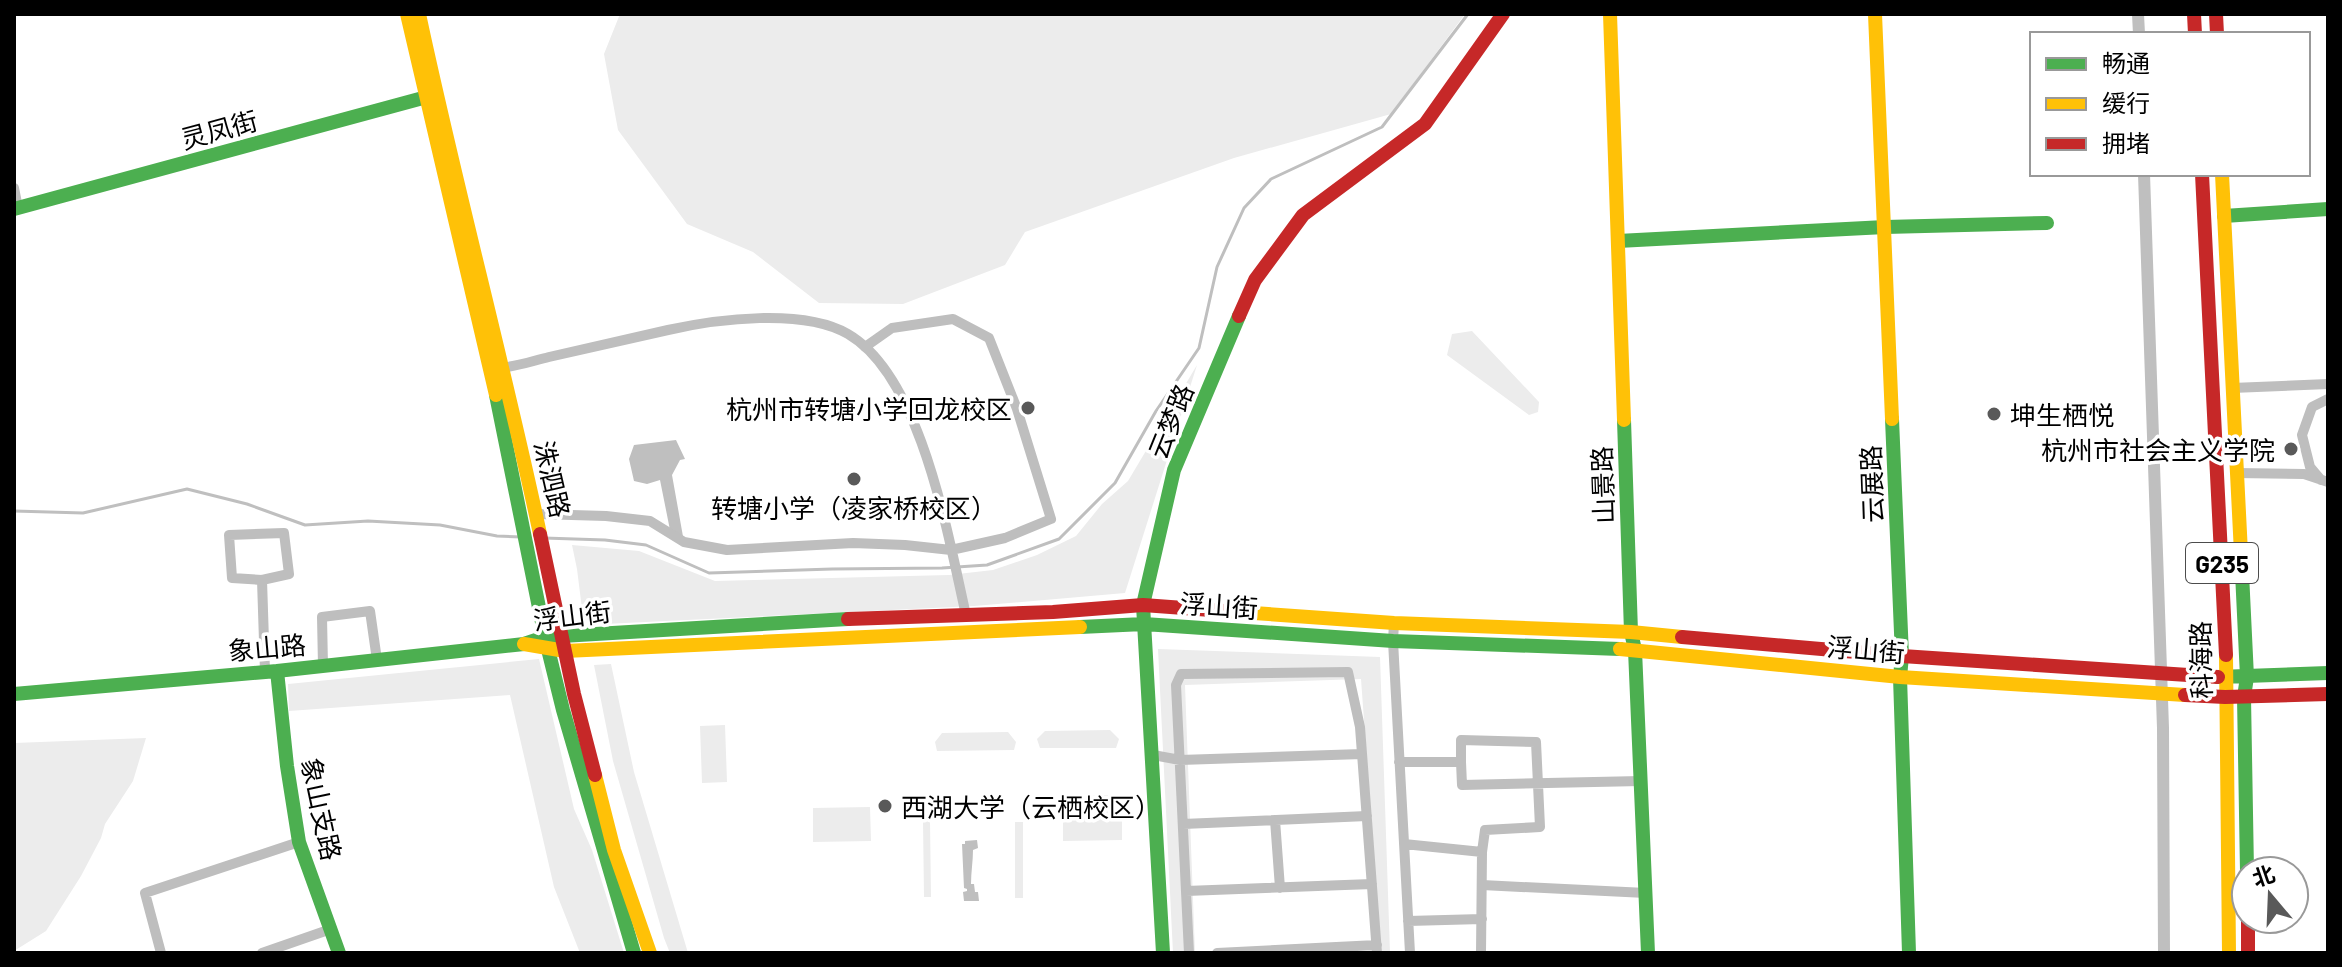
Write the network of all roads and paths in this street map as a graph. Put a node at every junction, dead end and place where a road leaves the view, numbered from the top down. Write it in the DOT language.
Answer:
graph roads {
  1 [pos="407,14"];
  2 [pos="419,14"];
  3 [pos="1503,14"];
  4 [pos="1610,14"];
  5 [pos="1875,14"];
  6 [pos="431,96"];
  7 [pos="2202,176"];
  8 [pos="2222,176"];
  9 [pos="14,188"];
  10 [pos="16,208"];
  11 [pos="2328,209"];
  12 [pos="2224,216"];
  13 [pos="2047,223"];
  14 [pos="1885,227"];
  15 [pos="1618,241"];
  16 [pos="865,347"];
  17 [pos="496,368"];
  18 [pos="2328,384"];
  19 [pos="2232,388"];
  20 [pos="2328,399"];
  21 [pos="2236,473"];
  22 [pos="2324,481"];
  23 [pos="537,514"];
  24 [pos="953,555"];
  25 [pos="262,580"];
  26 [pos="1143,605"];
  27 [pos="966,615"];
  28 [pos="1394,623"];
  29 [pos="1144,624"];
  30 [pos="1631,632"];
  31 [pos="1393,641"];
  32 [pos="547,643"];
  33 [pos="524,644"];
  34 [pos="564,644"];
  35 [pos="1635,650"];
  36 [pos="1902,656"];
  37 [pos="377,660"];
  38 [pos="323,666"];
  39 [pos="271,672"];
  40 [pos="2328,673"];
  41 [pos="1900,677"];
  42 [pos="2227,677"];
  43 [pos="2247,677"];
  44 [pos="14,694"];
  45 [pos="2328,694"];
  46 [pos="2225,697"];
  47 [pos="2244,697"];
  48 [pos="1362,754"];
  49 [pos="1153,755"];
  50 [pos="1180,760"];
  51 [pos="1399,762"];
  52 [pos="1461,762"];
  53 [pos="1641,781"];
  54 [pos="1539,783"];
  55 [pos="1367,816"];
  56 [pos="1275,820"];
  57 [pos="1183,824"];
  58 [pos="299,842"];
  59 [pos="1404,844"];
  60 [pos="1482,852"];
  61 [pos="2247,855"];
  62 [pos="1372,884"];
  63 [pos="1482,885"];
  64 [pos="1280,888"];
  65 [pos="1186,891"];
  66 [pos="1646,893"];
  67 [pos="1482,919"];
  68 [pos="1408,921"];
  69 [pos="331,929"];
  70 [pos="301,940"];
  71 [pos="1377,949"];
  72 [pos="161,953"];
  73 [pos="262,953"];
  74 [pos="306,953"];
  75 [pos="339,953"];
  76 [pos="634,953"];
  77 [pos="650,953"];
  78 [pos="1163,953"];
  79 [pos="1189,953"];
  80 [pos="1217,953"];
  81 [pos="1410,953"];
  82 [pos="1481,953"];
  83 [pos="1648,953"];
  84 [pos="1909,953"];
  85 [pos="2229,953"];
  1 -- 6 [label="main road, 洙泗路"];
  2 -- 6 [label="main road, 洙泗路"];
  3 -- 26 [label="main road, 云梦路"];
  4 -- 15 [label="main road, 山景路"];
  5 -- 14 [label="main road, 云展路"];
  6 -- 10 [label="main road, 灵凤街"];
  6 -- 17 [label="main road, 洙泗路"];
  7 -- 42 [label="main road, 科海路 / G235"];
  8 -- 12 [label="main road, 科海路 / G235"];
  9 -- 10 [label="street"];
  11 -- 12 [label="main road"];
  12 -- 19 [label="main road, 科海路 / G235"];
  13 -- 14 [label="main road"];
  14 -- 15 [label="main road"];
  14 -- 36 [label="main road, 云展路"];
  15 -- 30 [label="main road, 山景路"];
  16 -- 17 [label="street"];
  16 -- 24 [label="street"];
  16 -- 24 [label="street"];
  17 -- 23 [label="main road, 洙泗路"];
  17 -- 32 [label="main road, 洙泗路"];
  18 -- 19 [label="street"];
  19 -- 21 [label="main road, 科海路 / G235"];
  20 -- 22 [label="street"];
  21 -- 22 [label="street"];
  21 -- 43 [label="main road, 科海路 / G235"];
  23 -- 24 [label="street"];
  23 -- 34 [label="main road, 洙泗路"];
  24 -- 27 [label="street"];
  25 -- 25 [label="street"];
  25 -- 39 [label="street"];
  26 -- 27 [label="main road, 浮山街"];
  26 -- 28 [label="main road, 浮山街"];
  26 -- 29 [label="main road, 云梦路"];
  27 -- 34 [label="main road, 浮山街"];
  28 -- 30 [label="main road, 浮山街"];
  28 -- 31 [label="street"];
  29 -- 31 [label="main road, 浮山街"];
  29 -- 34 [label="main road, 浮山街"];
  29 -- 49 [label="main road, 云梦路"];
  30 -- 35 [label="main road, 山景路"];
  30 -- 36 [label="main road, 浮山街"];
  31 -- 35 [label="main road, 浮山街"];
  31 -- 51 [label="street"];
  32 -- 33 [label="main road, 浮山街"];
  32 -- 34 [label="main road, 浮山街"];
  32 -- 76 [label="main road, 洙泗路"];
  33 -- 37 [label="main road, 象山路"];
  34 -- 77 [label="main road, 洙泗路"];
  35 -- 41 [label="main road, 浮山街"];
  35 -- 53 [label="main road, 山景路"];
  36 -- 41 [label="main road, 云展路"];
  36 -- 42 [label="main road, 浮山街"];
  37 -- 38 [label="main road, 象山路"];
  37 -- 38 [label="street"];
  38 -- 39 [label="main road, 象山路"];
  39 -- 44 [label="main road, 象山路"];
  39 -- 58 [label="main road, 象山支路"];
  40 -- 43 [label="main road, 浮山街"];
  41 -- 46 [label="main road, 浮山街"];
  41 -- 84 [label="main road, 云展路"];
  42 -- 43 [label="main road, 浮山街"];
  42 -- 46 [label="main road, 科海路 / G235"];
  43 -- 47 [label="main road, 科海路 / G235"];
  45 -- 47 [label="main road, 浮山街"];
  46 -- 47 [label="main road, 浮山街"];
  46 -- 85 [label="main road, 科海路 / G235"];
  47 -- 61 [label="main road, 科海路 / G235"];
  48 -- 50 [label="street"];
  48 -- 50 [label="street"];
  48 -- 55 [label="street"];
  49 -- 50 [label="street"];
  49 -- 78 [label="main road, 云梦路"];
  50 -- 57 [label="street"];
  51 -- 52 [label="street"];
  51 -- 59 [label="street"];
  52 -- 54 [label="street"];
  52 -- 54 [label="street"];
  53 -- 54 [label="street"];
  53 -- 66 [label="main road, 山景路"];
  54 -- 60 [label="street"];
  55 -- 56 [label="street"];
  55 -- 62 [label="street"];
  56 -- 57 [label="street"];
  56 -- 64 [label="street"];
  57 -- 65 [label="street"];
  58 -- 69 [label="main road, 象山支路"];
  58 -- 72 [label="street"];
  59 -- 60 [label="street"];
  59 -- 68 [label="street"];
  60 -- 63 [label="street"];
  62 -- 64 [label="street"];
  62 -- 71 [label="street"];
  63 -- 66 [label="street"];
  63 -- 67 [label="street"];
  64 -- 65 [label="street"];
  65 -- 79 [label="street"];
  66 -- 83 [label="main road, 山景路"];
  67 -- 68 [label="street"];
  67 -- 82 [label="street"];
  68 -- 81 [label="street"];
  69 -- 70 [label="street"];
  69 -- 75 [label="main road, 象山支路"];
  70 -- 73 [label="street"];
  70 -- 74 [label="street"];
  71 -- 80 [label="street"];
}
